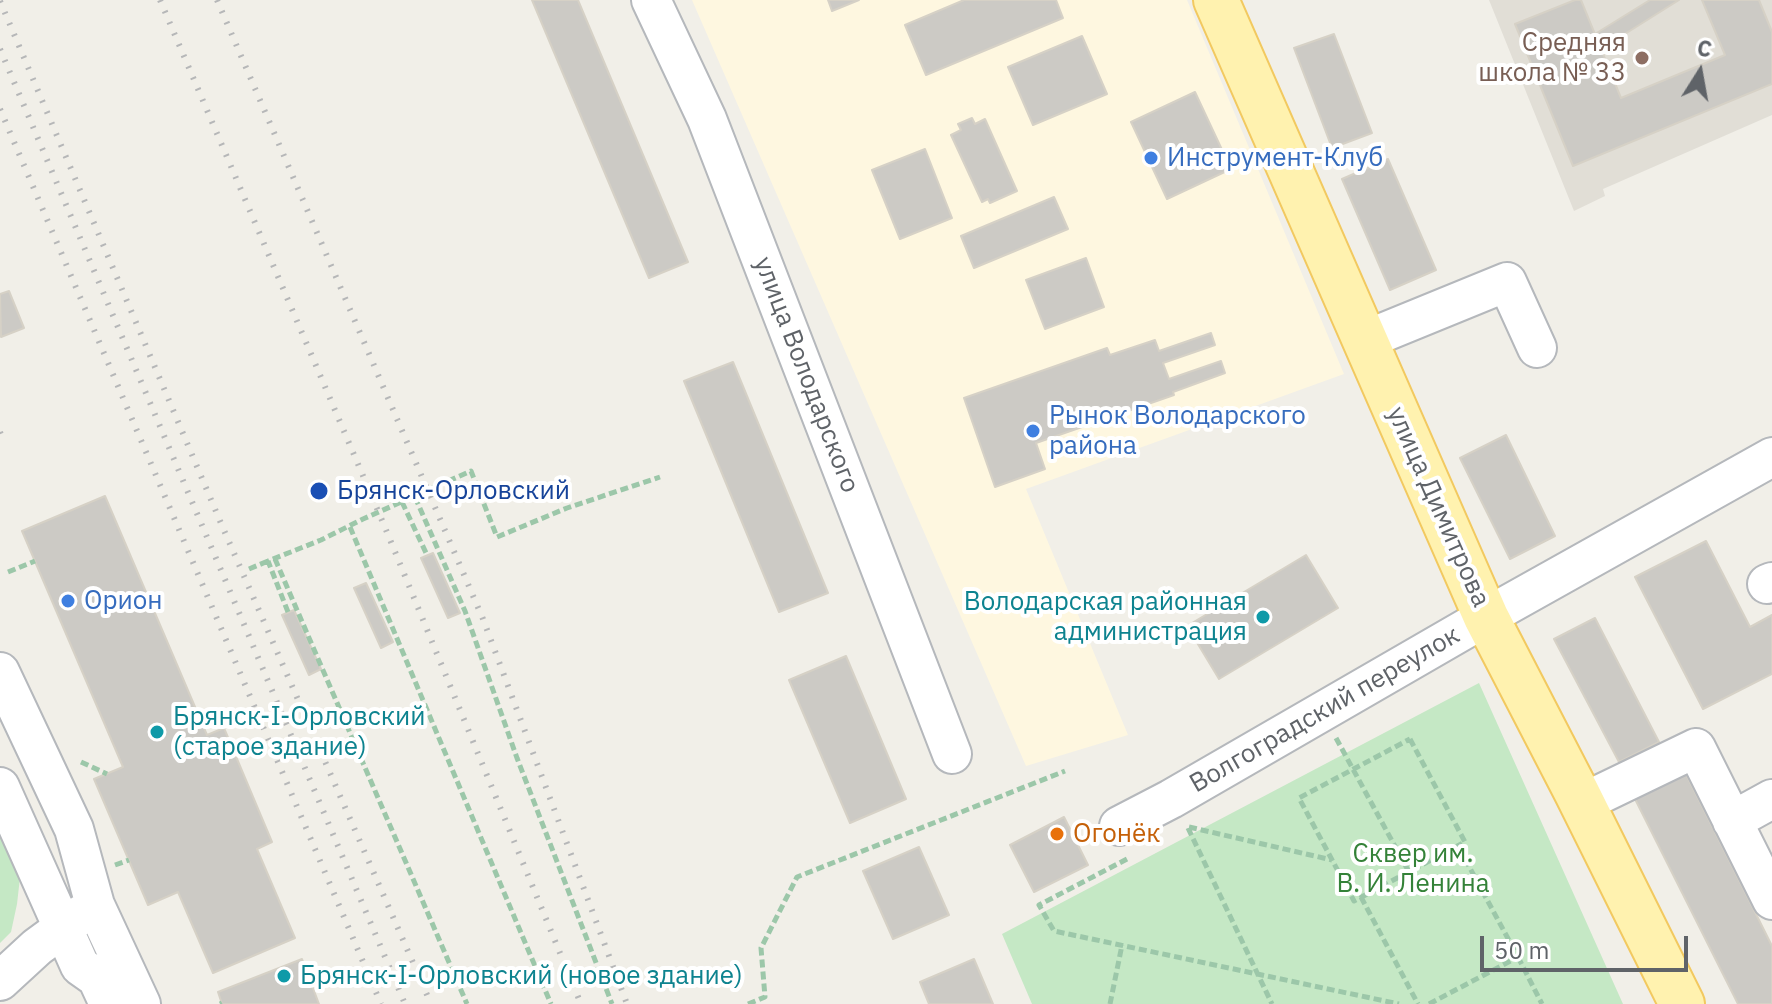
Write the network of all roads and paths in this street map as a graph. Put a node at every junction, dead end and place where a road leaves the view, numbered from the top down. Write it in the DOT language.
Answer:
graph roads {
  1 [pos="651,0"];
  2 [pos="1216,0"];
  3 [pos="1365,340"];
  4 [pos="1537,348"];
  5 [pos="1772,457"];
  6 [pos="660,477"];
  7 [pos="415,497"];
  8 [pos="402,502"];
  9 [pos="350,527"];
  10 [pos="427,555"];
  11 [pos="271,560"];
  12 [pos="35,561"];
  13 [pos="249,569"];
  14 [pos="8,572"];
  15 [pos="288,612"];
  16 [pos="1486,617"];
  17 [pos="0,672"];
  18 [pos="1322,712"];
  19 [pos="952,754"];
  20 [pos="81,762"];
  21 [pos="1353,769"];
  22 [pos="1065,771"];
  23 [pos="107,774"];
  24 [pos="0,787"];
  25 [pos="1772,799"];
  26 [pos="1582,803"];
  27 [pos="1179,813"];
  28 [pos="1732,821"];
  29 [pos="1126,841"];
  30 [pos="1458,846"];
  31 [pos="129,860"];
  32 [pos="1332,860"];
  33 [pos="114,865"];
  34 [pos="1409,872"];
  35 [pos="1361,897"];
  36 [pos="1772,900"];
  37 [pos="95,905"];
  38 [pos="64,927"];
  39 [pos="1122,945"];
  40 [pos="1518,957"];
  41 [pos="80,966"];
  42 [pos="1257,974"];
  43 [pos="0,981"];
  44 [pos="91,1004"];
  45 [pos="109,1004"];
  46 [pos="141,1004"];
  47 [pos="467,1004"];
  48 [pos="551,1004"];
  49 [pos="612,1004"];
  50 [pos="748,1004"];
  51 [pos="1110,1004"];
  52 [pos="1272,1004"];
  53 [pos="1399,1004"];
  54 [pos="1418,1004"];
  55 [pos="1429,1004"];
  56 [pos="1542,1004"];
  57 [pos="1682,1004"];
  1 -- 19 [label="street, улица Володарского"];
  2 -- 3 [label="main road, улица Димитрова"];
  3 -- 4 [label="street"];
  3 -- 16 [label="main road, улица Димитрова"];
  5 -- 16 [label="street, Волгоградский переулок"];
  6 -- 7 [label="path"];
  7 -- 8 [label="path"];
  7 -- 49 [label="path"];
  8 -- 9 [label="path"];
  8 -- 10 [label="path"];
  9 -- 11 [label="path"];
  9 -- 48 [label="path"];
  11 -- 13 [label="path"];
  11 -- 15 [label="path"];
  11 -- 47 [label="path"];
  12 -- 14 [label="path"];
  16 -- 18 [label="street, Волгоградский переулок"];
  16 -- 26 [label="main road, улица Димитрова"];
  17 -- 37 [label="street"];
  18 -- 21 [label="path"];
  18 -- 27 [label="street, Волгоградский переулок"];
  20 -- 23 [label="path"];
  21 -- 30 [label="path"];
  21 -- 32 [label="path"];
  21 -- 34 [label="path"];
  22 -- 50 [label="path"];
  24 -- 38 [label="street"];
  25 -- 28 [label="street"];
  26 -- 28 [label="street"];
  26 -- 57 [label="main road, улица Димитрова"];
  27 -- 29 [label="street, Волгоградский переулок"];
  27 -- 32 [label="path"];
  27 -- 42 [label="path"];
  28 -- 36 [label="street"];
  29 -- 39 [label="path"];
  30 -- 34 [label="path"];
  30 -- 40 [label="path"];
  31 -- 33 [label="path"];
  32 -- 35 [label="path"];
  34 -- 35 [label="path"];
  35 -- 54 [label="path"];
  37 -- 38 [label="street"];
  37 -- 46 [label="street"];
  38 -- 41 [label="street"];
  38 -- 43 [label="street"];
  39 -- 42 [label="path"];
  39 -- 51 [label="path"];
  40 -- 55 [label="path"];
  40 -- 56 [label="path"];
  41 -- 44 [label="street"];
  41 -- 45 [label="street"];
  42 -- 52 [label="path"];
  42 -- 53 [label="path"];
}
